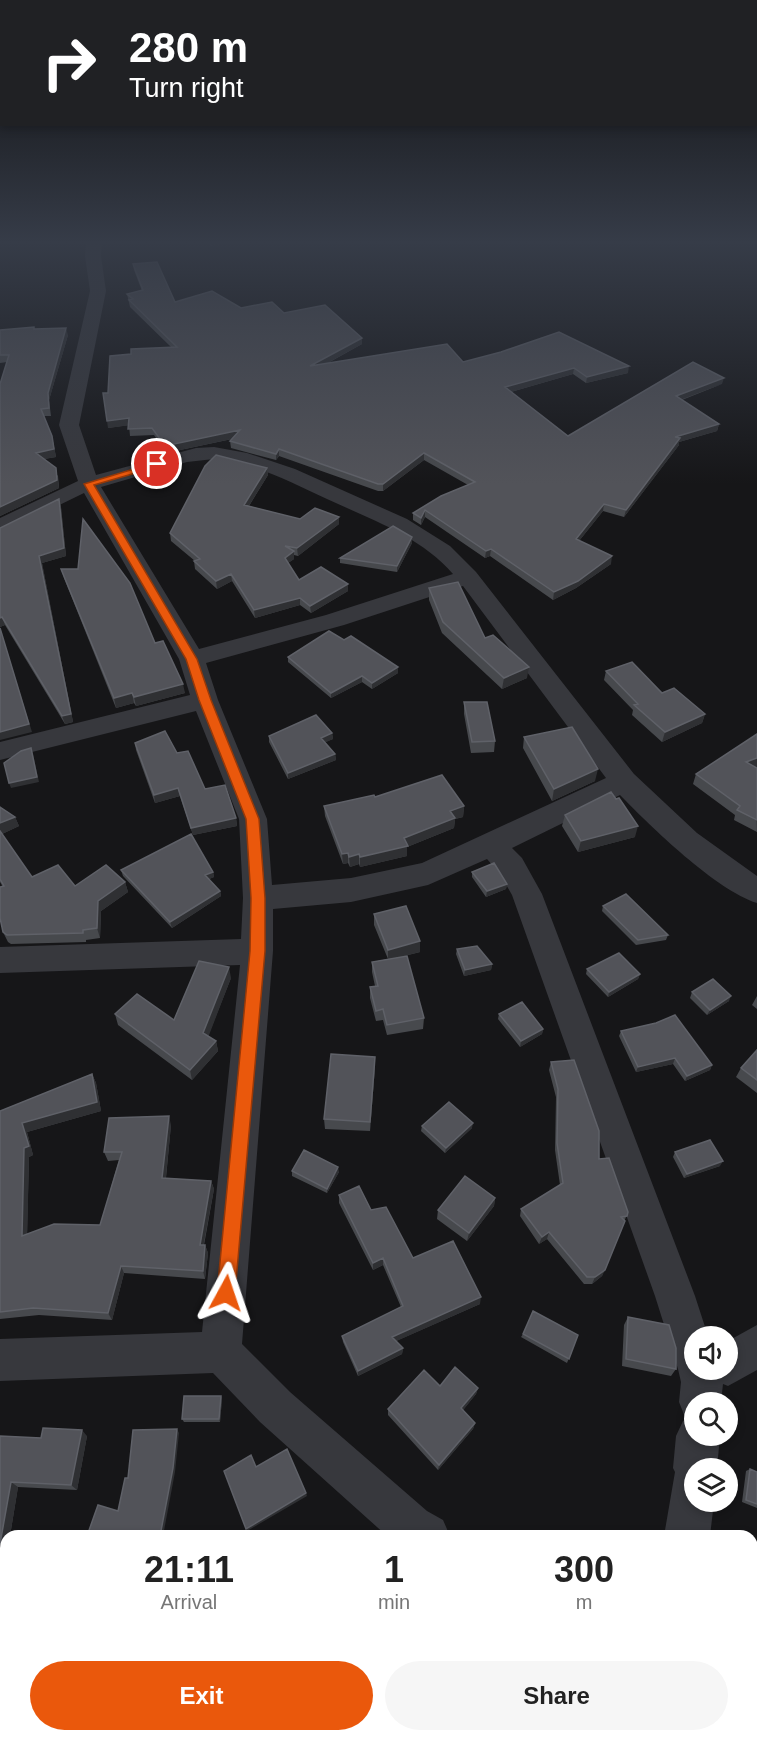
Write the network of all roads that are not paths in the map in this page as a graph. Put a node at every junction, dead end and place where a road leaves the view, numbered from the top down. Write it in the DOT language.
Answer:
graph roads {
  1 [pos="91,321"];
  2 [pos="89,484"];
  3 [pos="0,527"];
  4 [pos="468,577"];
  5 [pos="192,659"];
  6 [pos="205,700"];
  7 [pos="0,751"];
  8 [pos="624,781"];
  9 [pos="492,845"];
  10 [pos="756,889"];
  11 [pos="258,898"];
  12 [pos="257,951"];
  13 [pos="0,960"];
  14 [pos="687,1326"];
  15 [pos="757,1346"];
  16 [pos="221,1352"];
  17 [pos="738,1357"];
  18 [pos="0,1360"];
  19 [pos="690,1512"];
  20 [pos="416,1530"];
  21 [pos="688,1530"];
  1 -- 2 [label="street"];
  2 -- 3 [label="street"];
  2 -- 4 [label="street"];
  2 -- 5 [label="street"];
  4 -- 5 [label="street"];
  4 -- 8 [label="street"];
  5 -- 6 [label="street"];
  6 -- 7 [label="street"];
  6 -- 11 [label="street"];
  8 -- 9 [label="street"];
  8 -- 10 [label="street"];
  9 -- 11 [label="street"];
  9 -- 14 [label="street"];
  11 -- 12 [label="street"];
  12 -- 13 [label="street"];
  12 -- 16 [label="street"];
  15 -- 17 [label="street"];
  16 -- 18 [label="street"];
  16 -- 20 [label="street"];
  19 -- 21 [label="street"];
}
